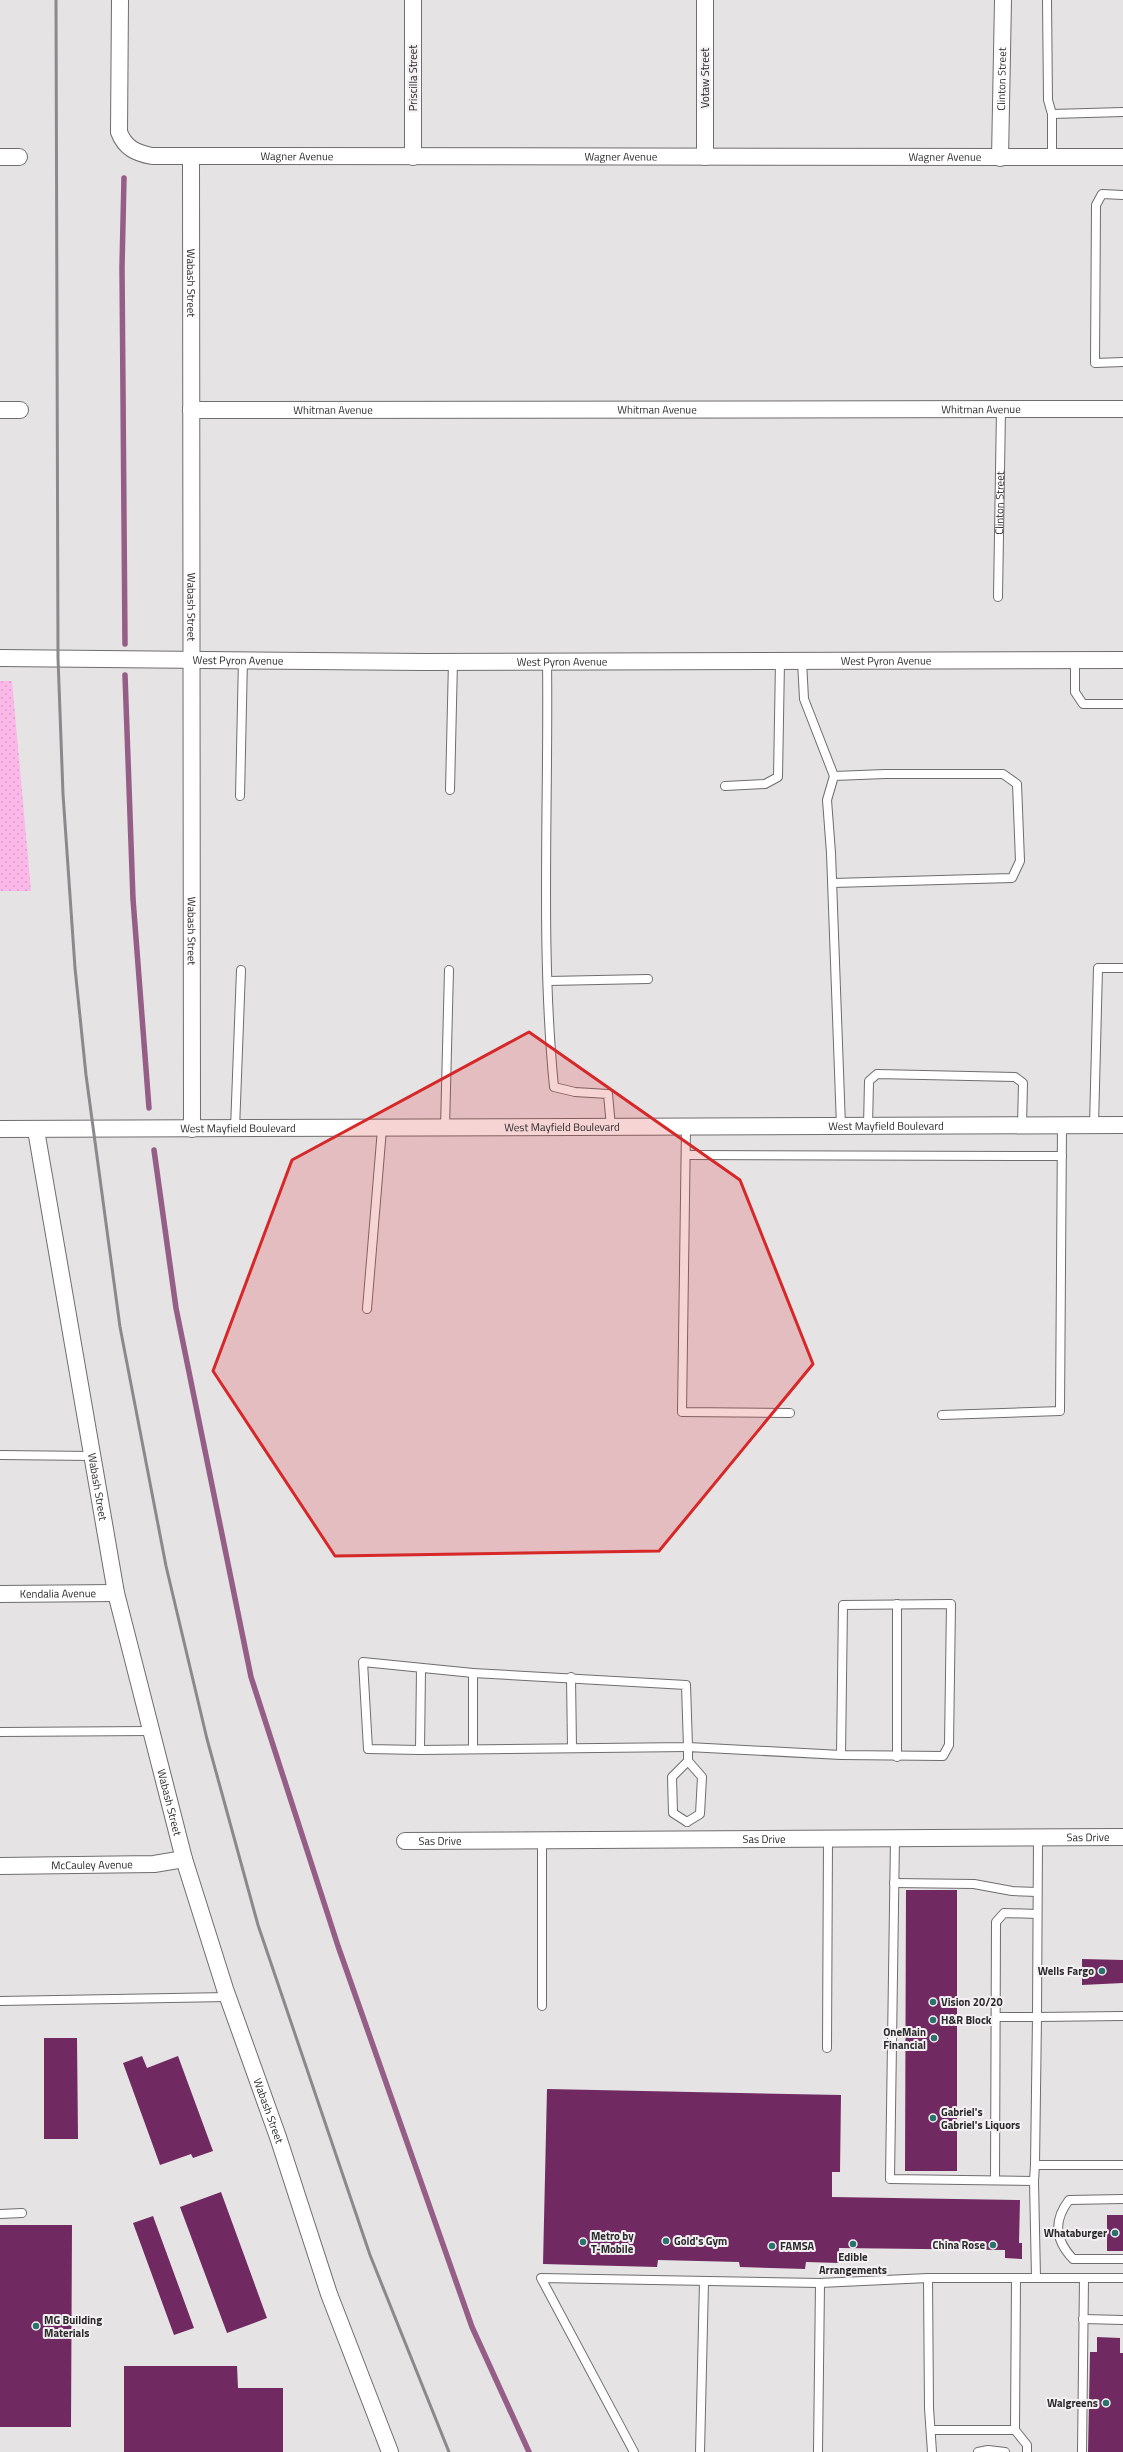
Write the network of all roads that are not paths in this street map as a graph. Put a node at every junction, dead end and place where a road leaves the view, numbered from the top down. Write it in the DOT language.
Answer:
graph roads {
  1 [pos="120,0"];
  2 [pos="413,0"];
  3 [pos="705,0"];
  4 [pos="1003,0"];
  5 [pos="1047,0"];
  6 [pos="1123,112"];
  7 [pos="1052,114"];
  8 [pos="0,157"];
  9 [pos="19,157"];
  10 [pos="191,157"];
  11 [pos="413,157"];
  12 [pos="705,157"];
  13 [pos="1123,157"];
  14 [pos="1000,158"];
  15 [pos="1052,158"];
  16 [pos="1123,195"];
  17 [pos="1123,362"];
  18 [pos="1001,409"];
  19 [pos="1123,409"];
  20 [pos="0,410"];
  21 [pos="20,410"];
  22 [pos="191,410"];
  23 [pos="998,597"];
  24 [pos="0,658"];
  25 [pos="191,659"];
  26 [pos="243,659"];
  27 [pos="547,660"];
  28 [pos="1075,660"];
  29 [pos="1123,660"];
  30 [pos="453,661"];
  31 [pos="780,661"];
  32 [pos="802,661"];
  33 [pos="1123,704"];
  34 [pos="834,776"];
  35 [pos="725,786"];
  36 [pos="450,790"];
  37 [pos="240,796"];
  38 [pos="832,883"];
  39 [pos="1123,968"];
  40 [pos="241,970"];
  41 [pos="448,970"];
  42 [pos="648,979"];
  43 [pos="548,981"];
  44 [pos="1123,1125"];
  45 [pos="840,1126"];
  46 [pos="868,1126"];
  47 [pos="1022,1126"];
  48 [pos="1062,1126"];
  49 [pos="1094,1126"];
  50 [pos="611,1127"];
  51 [pos="686,1127"];
  52 [pos="445,1128"];
  53 [pos="0,1129"];
  54 [pos="192,1129"];
  55 [pos="235,1129"];
  56 [pos="382,1129"];
  57 [pos="36,1130"];
  58 [pos="686,1154"];
  59 [pos="1062,1156"];
  60 [pos="367,1309"];
  61 [pos="790,1413"];
  62 [pos="942,1415"];
  63 [pos="0,1455"];
  64 [pos="93,1456"];
  65 [pos="116,1593"];
  66 [pos="0,1594"];
  67 [pos="897,1604"];
  68 [pos="421,1669"];
  69 [pos="473,1673"];
  70 [pos="571,1677"];
  71 [pos="150,1731"];
  72 [pos="0,1732"];
  73 [pos="688,1747"];
  74 [pos="572,1748"];
  75 [pos="473,1749"];
  76 [pos="420,1750"];
  77 [pos="841,1756"];
  78 [pos="897,1757"];
  79 [pos="688,1761"];
  80 [pos="687,1822"];
  81 [pos="1038,1837"];
  82 [pos="1123,1837"];
  83 [pos="828,1838"];
  84 [pos="895,1838"];
  85 [pos="542,1840"];
  86 [pos="685,1840"];
  87 [pos="405,1841"];
  88 [pos="184,1860"];
  89 [pos="0,1866"];
  90 [pos="894,1883"];
  91 [pos="1037,1892"];
  92 [pos="1037,1914"];
  93 [pos="228,1997"];
  94 [pos="0,2001"];
  95 [pos="542,2006"];
  96 [pos="1123,2016"];
  97 [pos="996,2018"];
  98 [pos="1038,2018"];
  99 [pos="827,2048"];
  100 [pos="1035,2165"];
  101 [pos="1123,2165"];
  102 [pos="995,2180"];
  103 [pos="1034,2181"];
  104 [pos="1123,2199"];
  105 [pos="22,2213"];
  106 [pos="0,2214"];
  107 [pos="1123,2259"];
  108 [pos="928,2278"];
  109 [pos="1016,2278"];
  110 [pos="1036,2278"];
  111 [pos="1084,2278"];
  112 [pos="1123,2278"];
  113 [pos="704,2282"];
  114 [pos="820,2283"];
  115 [pos="1083,2319"];
  116 [pos="1123,2320"];
  117 [pos="931,2430"];
  118 [pos="1015,2430"];
  119 [pos="390,2452"];
  120 [pos="634,2452"];
  121 [pos="700,2452"];
  122 [pos="818,2452"];
  123 [pos="932,2452"];
  124 [pos="978,2452"];
  125 [pos="1006,2452"];
  126 [pos="1027,2452"];
  127 [pos="1082,2452"];
  1 -- 10 [label="street, Wagner Avenue"];
  2 -- 11 [label="street, Priscilla Street"];
  3 -- 12 [label="street, Votaw Street"];
  4 -- 14 [label="street, Clinton Street"];
  5 -- 7 [label="lane"];
  6 -- 7 [label="lane"];
  7 -- 15 [label="lane"];
  8 -- 9 [label="street"];
  10 -- 11 [label="street, Wagner Avenue"];
  10 -- 22 [label="street, Wabash Street"];
  11 -- 12 [label="street, Wagner Avenue"];
  12 -- 14 [label="street, Wagner Avenue"];
  13 -- 15 [label="street, Wagner Avenue"];
  14 -- 15 [label="street, Wagner Avenue"];
  16 -- 17 [label="lane"];
  18 -- 19 [label="street, Whitman Avenue"];
  18 -- 22 [label="street, Whitman Avenue"];
  18 -- 23 [label="lane, Clinton Street"];
  20 -- 21 [label="street"];
  22 -- 25 [label="street, Wabash Street"];
  24 -- 25 [label="street, West Pyron Avenue"];
  25 -- 26 [label="street, West Pyron Avenue"];
  25 -- 54 [label="street, Wabash Street"];
  26 -- 30 [label="street, West Pyron Avenue"];
  26 -- 37 [label="lane"];
  27 -- 30 [label="street, West Pyron Avenue"];
  27 -- 31 [label="street, West Pyron Avenue"];
  27 -- 43 [label="lane"];
  28 -- 29 [label="street, West Pyron Avenue"];
  28 -- 32 [label="street, West Pyron Avenue"];
  28 -- 33 [label="lane"];
  30 -- 36 [label="lane"];
  31 -- 32 [label="street, West Pyron Avenue"];
  31 -- 35 [label="lane"];
  32 -- 34 [label="lane"];
  34 -- 38 [label="lane"];
  34 -- 38 [label="lane"];
  38 -- 45 [label="lane"];
  39 -- 49 [label="lane"];
  40 -- 55 [label="lane"];
  41 -- 52 [label="lane"];
  42 -- 43 [label="lane"];
  43 -- 50 [label="lane"];
  44 -- 49 [label="street, West Mayfield Boulevard"];
  45 -- 46 [label="street, West Mayfield Boulevard"];
  45 -- 51 [label="street, West Mayfield Boulevard"];
  46 -- 47 [label="street, West Mayfield Boulevard"];
  46 -- 47 [label="lane"];
  47 -- 48 [label="street, West Mayfield Boulevard"];
  48 -- 49 [label="street, West Mayfield Boulevard"];
  48 -- 59 [label="lane"];
  50 -- 51 [label="street, West Mayfield Boulevard"];
  50 -- 52 [label="street, West Mayfield Boulevard"];
  51 -- 58 [label="lane"];
  52 -- 56 [label="street, West Mayfield Boulevard"];
  53 -- 57 [label="street, West Mayfield Boulevard"];
  54 -- 55 [label="street, West Mayfield Boulevard"];
  54 -- 57 [label="street, West Mayfield Boulevard"];
  55 -- 56 [label="street, West Mayfield Boulevard"];
  56 -- 60 [label="lane"];
  57 -- 64 [label="street, Wabash Street"];
  58 -- 59 [label="lane"];
  58 -- 61 [label="lane"];
  59 -- 62 [label="lane"];
  63 -- 64 [label="lane"];
  64 -- 65 [label="street, Wabash Street"];
  65 -- 66 [label="street, Kendalia Avenue"];
  65 -- 71 [label="street, Wabash Street"];
  67 -- 77 [label="lane"];
  67 -- 78 [label="lane"];
  67 -- 78 [label="lane"];
  68 -- 69 [label="lane"];
  68 -- 76 [label="lane"];
  68 -- 76 [label="lane"];
  69 -- 70 [label="lane"];
  69 -- 75 [label="lane"];
  70 -- 73 [label="lane"];
  70 -- 74 [label="lane"];
  71 -- 72 [label="lane"];
  71 -- 88 [label="street, Wabash Street"];
  73 -- 74 [label="lane"];
  73 -- 77 [label="lane"];
  73 -- 79 [label="lane"];
  74 -- 75 [label="lane"];
  75 -- 76 [label="lane"];
  77 -- 78 [label="lane"];
  79 -- 80 [label="lane"];
  79 -- 80 [label="lane"];
  80 -- 86 [label="lane"];
  81 -- 82 [label="street, Sas Drive"];
  81 -- 84 [label="street, Sas Drive"];
  81 -- 91 [label="lane"];
  83 -- 84 [label="street, Sas Drive"];
  83 -- 86 [label="street, Sas Drive"];
  83 -- 99 [label="lane"];
  84 -- 90 [label="lane"];
  85 -- 86 [label="street, Sas Drive"];
  85 -- 87 [label="street, Sas Drive"];
  85 -- 95 [label="lane"];
  88 -- 89 [label="street, McCauley Avenue"];
  88 -- 93 [label="street, Wabash Street"];
  90 -- 91 [label="lane"];
  90 -- 102 [label="lane"];
  91 -- 92 [label="lane"];
  92 -- 97 [label="lane"];
  92 -- 98 [label="lane"];
  93 -- 94 [label="lane"];
  93 -- 119 [label="street, Wabash Street"];
  96 -- 98 [label="lane"];
  97 -- 98 [label="lane"];
  97 -- 102 [label="lane"];
  98 -- 100 [label="lane"];
  100 -- 101 [label="lane"];
  100 -- 103 [label="lane"];
  102 -- 103 [label="lane"];
  103 -- 110 [label="lane"];
  104 -- 107 [label="lane"];
  105 -- 106 [label="lane"];
  108 -- 109 [label="lane"];
  108 -- 114 [label="lane"];
  108 -- 117 [label="lane"];
  109 -- 110 [label="lane"];
  109 -- 118 [label="lane"];
  110 -- 111 [label="lane"];
  111 -- 112 [label="lane"];
  111 -- 115 [label="lane"];
  113 -- 114 [label="lane"];
  113 -- 120 [label="lane"];
  113 -- 121 [label="lane"];
  114 -- 122 [label="lane"];
  115 -- 116 [label="lane"];
  115 -- 127 [label="lane"];
  117 -- 118 [label="lane"];
  117 -- 123 [label="lane"];
  118 -- 126 [label="lane"];
  124 -- 125 [label="lane"];
}
